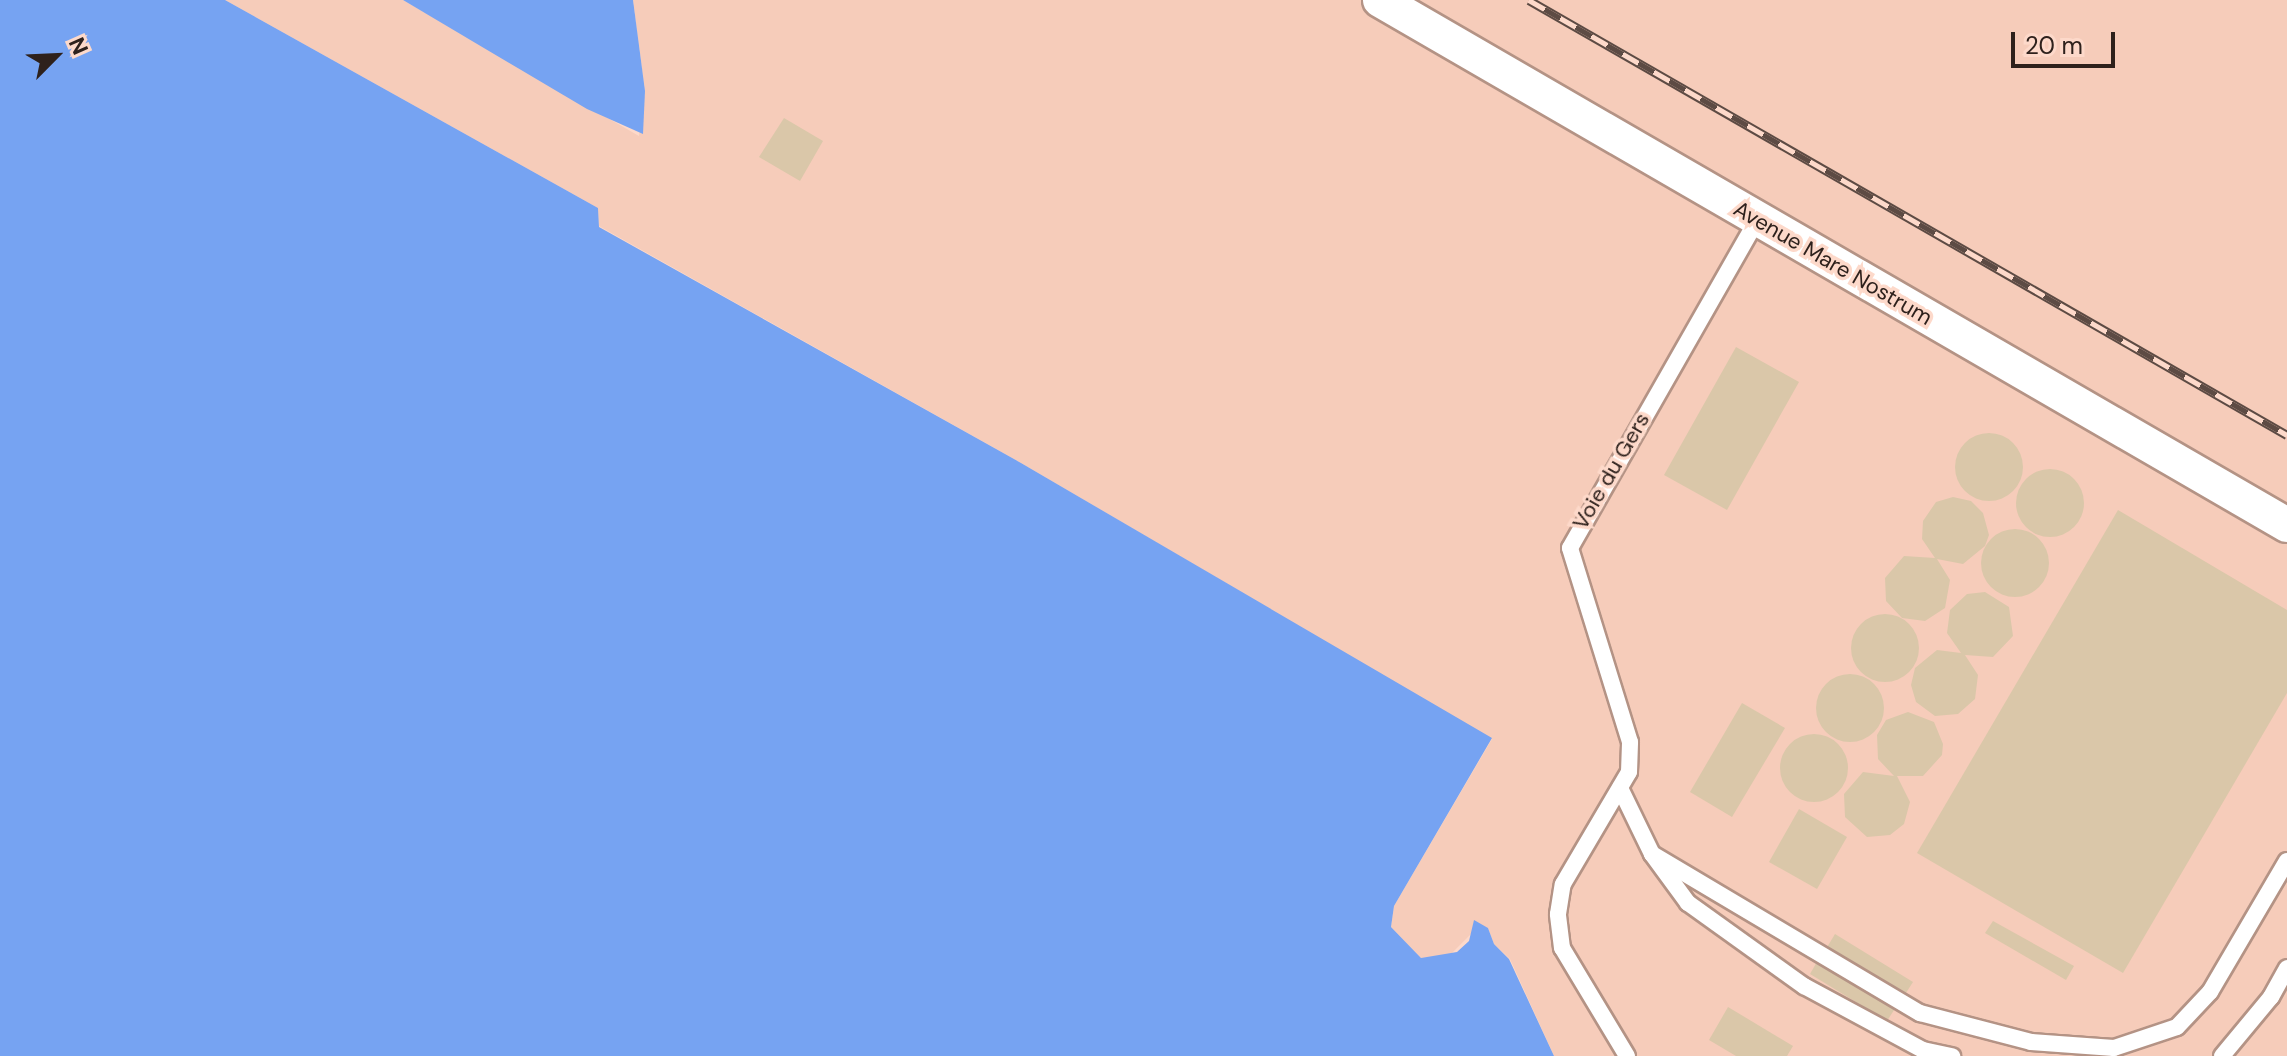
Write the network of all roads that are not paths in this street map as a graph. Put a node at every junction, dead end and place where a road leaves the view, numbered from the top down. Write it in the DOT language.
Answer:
graph roads {
  1 [pos="1380,0"];
  2 [pos="1757,220"];
  3 [pos="2287,525"];
  4 [pos="1620,788"];
  5 [pos="1652,854"];
  6 [pos="2287,861"];
  7 [pos="2287,968"];
  8 [pos="1627,1056"];
  9 [pos="1952,1056"];
  10 [pos="2222,1056"];
  1 -- 2 [label="street, Avenue Mare Nostrum"];
  2 -- 3 [label="street, Avenue Mare Nostrum"];
  2 -- 4 [label="lane, Voie du Gers"];
  4 -- 5 [label="lane"];
  4 -- 8 [label="lane, Voie du Gers"];
  5 -- 6 [label="lane"];
  5 -- 9 [label="lane"];
  7 -- 10 [label="lane"];
}
